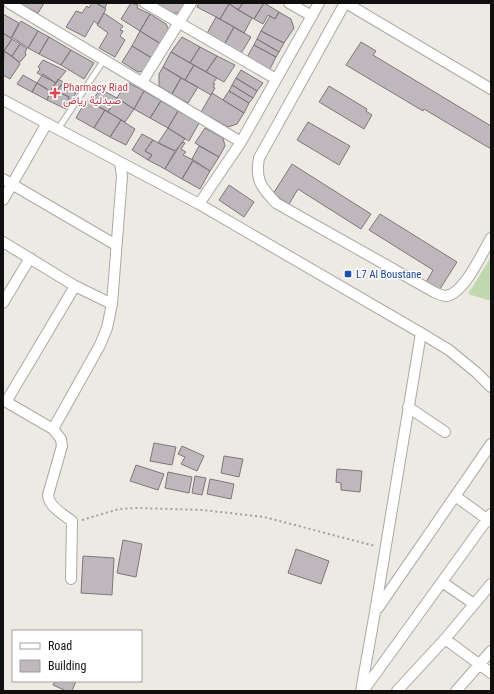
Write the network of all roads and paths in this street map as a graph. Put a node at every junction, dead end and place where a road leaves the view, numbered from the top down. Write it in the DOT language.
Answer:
graph roads {
  1 [pos="9,3"];
  2 [pos="145,3"];
  3 [pos="191,3"];
  4 [pos="289,3"];
  5 [pos="319,3"];
  6 [pos="345,3"];
  7 [pos="312,16"];
  8 [pos="179,23"];
  9 [pos="104,60"];
  10 [pos="276,79"];
  11 [pos="142,82"];
  12 [pos="491,88"];
  13 [pos="3,100"];
  14 [pos="48,124"];
  15 [pos="58,129"];
  16 [pos="241,142"];
  17 [pos="120,163"];
  18 [pos="7,182"];
  19 [pos="3,200"];
  20 [pos="199,204"];
  21 [pos="491,238"];
  22 [pos="3,242"];
  23 [pos="116,245"];
  24 [pos="30,258"];
  25 [pos="75,286"];
  26 [pos="3,303"];
  27 [pos="112,304"];
  28 [pos="421,333"];
  29 [pos="491,387"];
  30 [pos="4,401"];
  31 [pos="408,407"];
  32 [pos="53,429"];
  33 [pos="445,432"];
  34 [pos="491,444"];
  35 [pos="456,496"];
  36 [pos="490,518"];
  37 [pos="72,521"];
  38 [pos="385,549"];
  39 [pos="71,579"];
  40 [pos="442,582"];
  41 [pos="491,584"];
  42 [pos="474,604"];
  43 [pos="375,612"];
  44 [pos="445,639"];
  45 [pos="491,651"];
  46 [pos="480,664"];
  47 [pos="491,673"];
  48 [pos="362,691"];
  49 [pos="397,691"];
  50 [pos="456,691"];
  1 -- 9 [label="street"];
  2 -- 8 [label="street"];
  3 -- 8 [label="street"];
  4 -- 7 [label="street"];
  5 -- 7 [label="street"];
  6 -- 12 [label="street"];
  6 -- 21 [label="street"];
  7 -- 10 [label="street"];
  8 -- 10 [label="street"];
  8 -- 11 [label="street"];
  9 -- 11 [label="street"];
  9 -- 15 [label="lane"];
  10 -- 16 [label="street"];
  11 -- 16 [label="street"];
  13 -- 14 [label="street"];
  14 -- 15 [label="street"];
  14 -- 18 [label="street"];
  15 -- 17 [label="street"];
  16 -- 20 [label="street"];
  17 -- 20 [label="street"];
  17 -- 23 [label="street"];
  18 -- 19 [label="street"];
  18 -- 23 [label="street"];
  20 -- 28 [label="street"];
  22 -- 24 [label="street"];
  23 -- 27 [label="street"];
  24 -- 25 [label="street"];
  24 -- 26 [label="street"];
  25 -- 27 [label="street"];
  25 -- 30 [label="street"];
  27 -- 32 [label="street"];
  28 -- 29 [label="street"];
  28 -- 31 [label="street"];
  30 -- 32 [label="street"];
  31 -- 33 [label="street"];
  31 -- 38 [label="street"];
  32 -- 37 [label="street"];
  34 -- 35 [label="street"];
  35 -- 36 [label="street"];
  35 -- 43 [label="street"];
  36 -- 40 [label="street"];
  37 -- 38 [label="path"];
  37 -- 39 [label="street"];
  38 -- 43 [label="street"];
  40 -- 42 [label="street"];
  40 -- 48 [label="street"];
  41 -- 42 [label="street"];
  42 -- 44 [label="street"];
  43 -- 48 [label="street"];
  44 -- 46 [label="street"];
  44 -- 49 [label="street"];
  45 -- 46 [label="street"];
  46 -- 47 [label="street"];
  46 -- 50 [label="street"];
}
